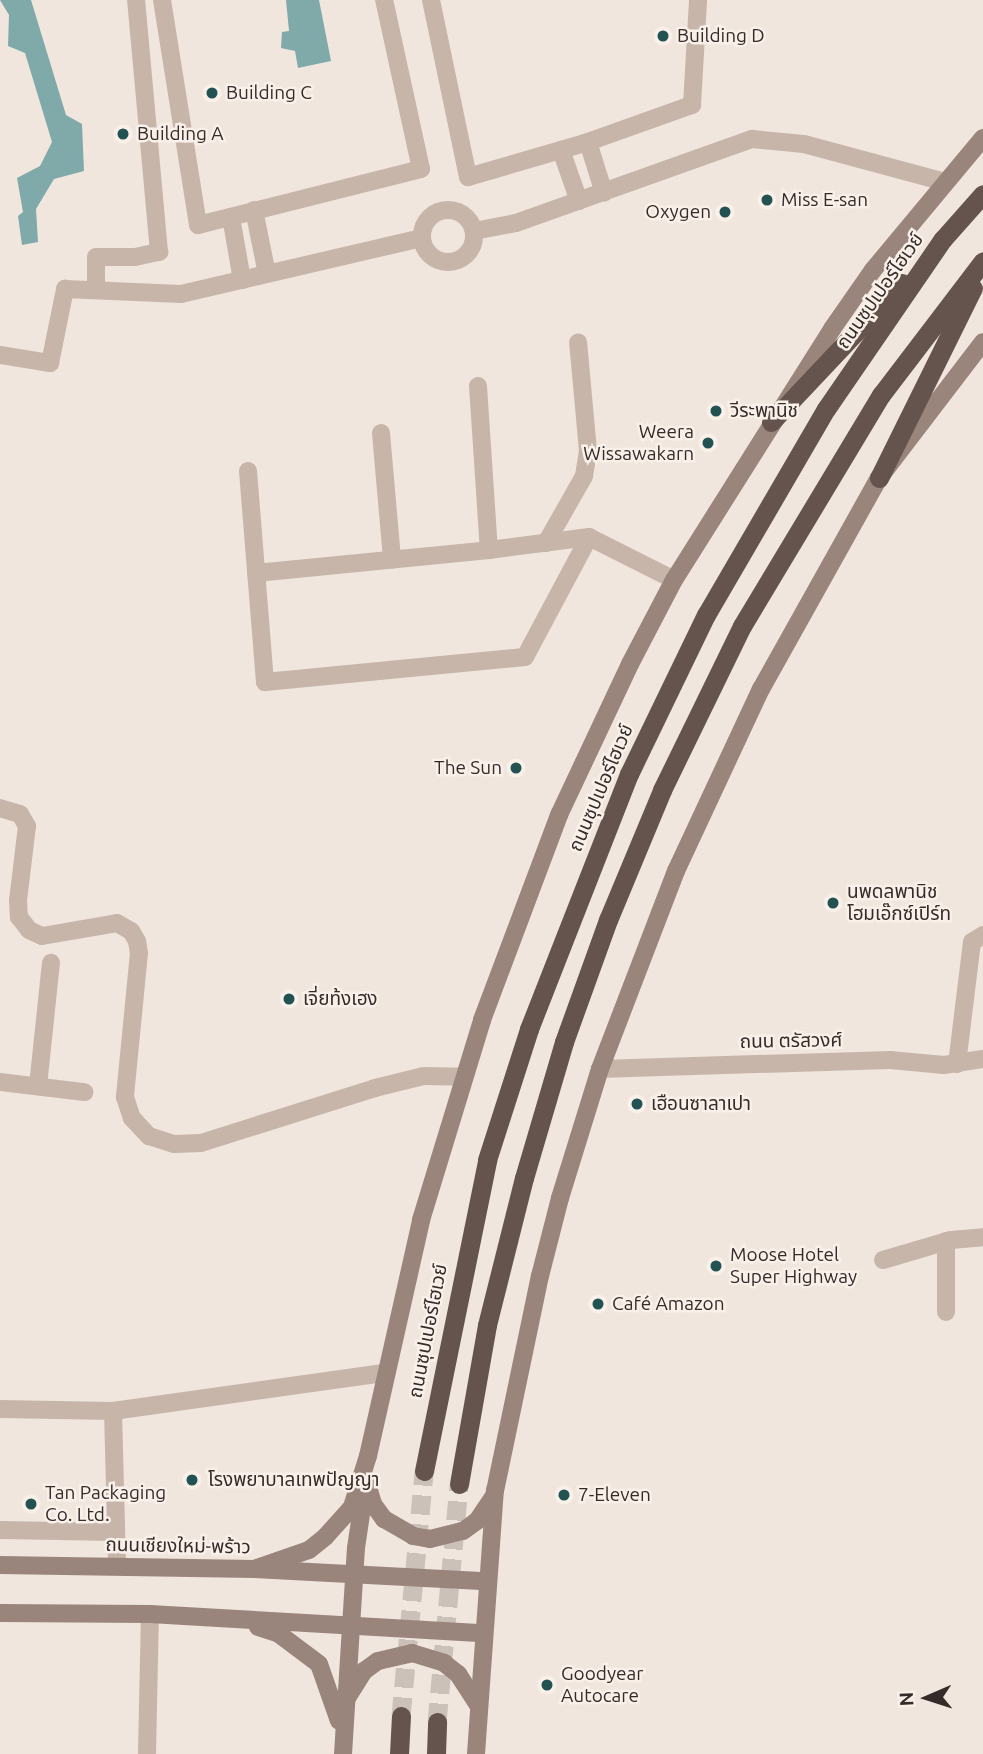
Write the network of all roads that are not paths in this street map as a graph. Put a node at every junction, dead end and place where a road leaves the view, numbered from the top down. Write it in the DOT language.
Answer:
graph roads {
  1 [pos="136,0"];
  2 [pos="162,0"];
  3 [pos="384,0"];
  4 [pos="431,0"];
  5 [pos="698,0"];
  6 [pos="983,138"];
  7 [pos="588,142"];
  8 [pos="561,150"];
  9 [pos="945,182"];
  10 [pos="604,193"];
  11 [pos="983,194"];
  12 [pos="579,201"];
  13 [pos="254,210"];
  14 [pos="231,217"];
  15 [pos="474,231"];
  16 [pos="421,238"];
  17 [pos="943,239"];
  18 [pos="983,261"];
  19 [pos="983,269"];
  20 [pos="267,274"];
  21 [pos="242,280"];
  22 [pos="96,290"];
  23 [pos="578,342"];
  24 [pos="983,342"];
  25 [pos="0,355"];
  26 [pos="478,386"];
  27 [pos="771,422"];
  28 [pos="380,433"];
  29 [pos="247,471"];
  30 [pos="879,478"];
  31 [pos="589,537"];
  32 [pos="546,543"];
  33 [pos="489,550"];
  34 [pos="392,560"];
  35 [pos="256,573"];
  36 [pos="674,580"];
  37 [pos="0,808"];
  38 [pos="983,935"];
  39 [pos="51,963"];
  40 [pos="974,1063"];
  41 [pos="600,1069"];
  42 [pos="463,1077"];
  43 [pos="0,1082"];
  44 [pos="38,1086"];
  45 [pos="84,1092"];
  46 [pos="983,1237"];
  47 [pos="946,1241"];
  48 [pos="883,1260"];
  49 [pos="946,1312"];
  50 [pos="385,1373"];
  51 [pos="0,1409"];
  52 [pos="113,1411"];
  53 [pos="367,1463"];
  54 [pos="424,1471"];
  55 [pos="459,1483"];
  56 [pos="495,1491"];
  57 [pos="0,1530"];
  58 [pos="115,1532"];
  59 [pos="0,1565"];
  60 [pos="117,1566"];
  61 [pos="254,1569"];
  62 [pos="355,1574"];
  63 [pos="486,1581"];
  64 [pos="0,1613"];
  65 [pos="150,1614"];
  66 [pos="240,1621"];
  67 [pos="351,1624"];
  68 [pos="482,1633"];
  69 [pos="345,1701"];
  70 [pos="478,1706"];
  71 [pos="401,1716"];
  72 [pos="437,1722"];
  73 [pos="343,1746"];
  74 [pos="147,1754"];
  75 [pos="399,1754"];
  76 [pos="436,1754"];
  77 [pos="476,1754"];
  1 -- 22 [label="street"];
  2 -- 14 [label="street"];
  3 -- 13 [label="street"];
  4 -- 8 [label="street"];
  5 -- 7 [label="street"];
  6 -- 9 [label="main road"];
  7 -- 8 [label="street"];
  7 -- 10 [label="street"];
  8 -- 12 [label="street"];
  9 -- 10 [label="street"];
  9 -- 27 [label="main road"];
  10 -- 12 [label="street"];
  11 -- 17 [label="highway, ถนนซุปเปอร์ไฮเวย์"];
  12 -- 15 [label="street"];
  13 -- 14 [label="street"];
  13 -- 20 [label="street"];
  14 -- 21 [label="street"];
  15 -- 16 [label="street"];
  15 -- 16 [label="street"];
  16 -- 20 [label="street"];
  17 -- 27 [label="highway"];
  17 -- 54 [label="highway, ถนนซุปเปอร์ไฮเวย์"];
  18 -- 55 [label="highway"];
  19 -- 30 [label="highway"];
  20 -- 21 [label="street"];
  21 -- 22 [label="street"];
  22 -- 25 [label="street"];
  23 -- 32 [label="street"];
  24 -- 30 [label="main road"];
  26 -- 33 [label="street"];
  27 -- 36 [label="main road"];
  28 -- 34 [label="street"];
  29 -- 35 [label="street"];
  30 -- 41 [label="main road"];
  31 -- 32 [label="street"];
  31 -- 35 [label="street"];
  31 -- 36 [label="street"];
  32 -- 33 [label="street"];
  33 -- 34 [label="street"];
  34 -- 35 [label="street"];
  36 -- 42 [label="main road"];
  37 -- 42 [label="street"];
  38 -- 40 [label="street"];
  39 -- 44 [label="street"];
  40 -- 41 [label="street, ถนน ตรัสวงศ์"];
  41 -- 56 [label="main road"];
  42 -- 50 [label="main road"];
  43 -- 44 [label="street"];
  44 -- 45 [label="street"];
  46 -- 47 [label="street"];
  47 -- 48 [label="street"];
  47 -- 49 [label="street"];
  50 -- 52 [label="street"];
  50 -- 53 [label="main road"];
  51 -- 52 [label="street"];
  52 -- 58 [label="street"];
  53 -- 56 [label="main road"];
  53 -- 61 [label="main road"];
  53 -- 62 [label="main road"];
  56 -- 63 [label="main road"];
  57 -- 58 [label="street"];
  58 -- 60 [label="street"];
  59 -- 60 [label="main road, ถนนเชียงใหม่-พร้าว"];
  60 -- 61 [label="main road, ถนนเชียงใหม่-พร้าว"];
  61 -- 62 [label="main road, ถนนเชียงใหม่-พร้าว"];
  62 -- 63 [label="main road, ถนนเชียงใหม่-พร้าว"];
  62 -- 67 [label="main road"];
  63 -- 68 [label="main road"];
  64 -- 65 [label="main road"];
  65 -- 66 [label="main road"];
  65 -- 74 [label="street"];
  66 -- 67 [label="main road"];
  66 -- 73 [label="main road"];
  67 -- 68 [label="main road"];
  67 -- 69 [label="main road"];
  68 -- 70 [label="main road"];
  69 -- 70 [label="main road"];
  69 -- 73 [label="main road"];
  70 -- 77 [label="main road"];
  71 -- 75 [label="highway"];
  72 -- 76 [label="highway"];
}
